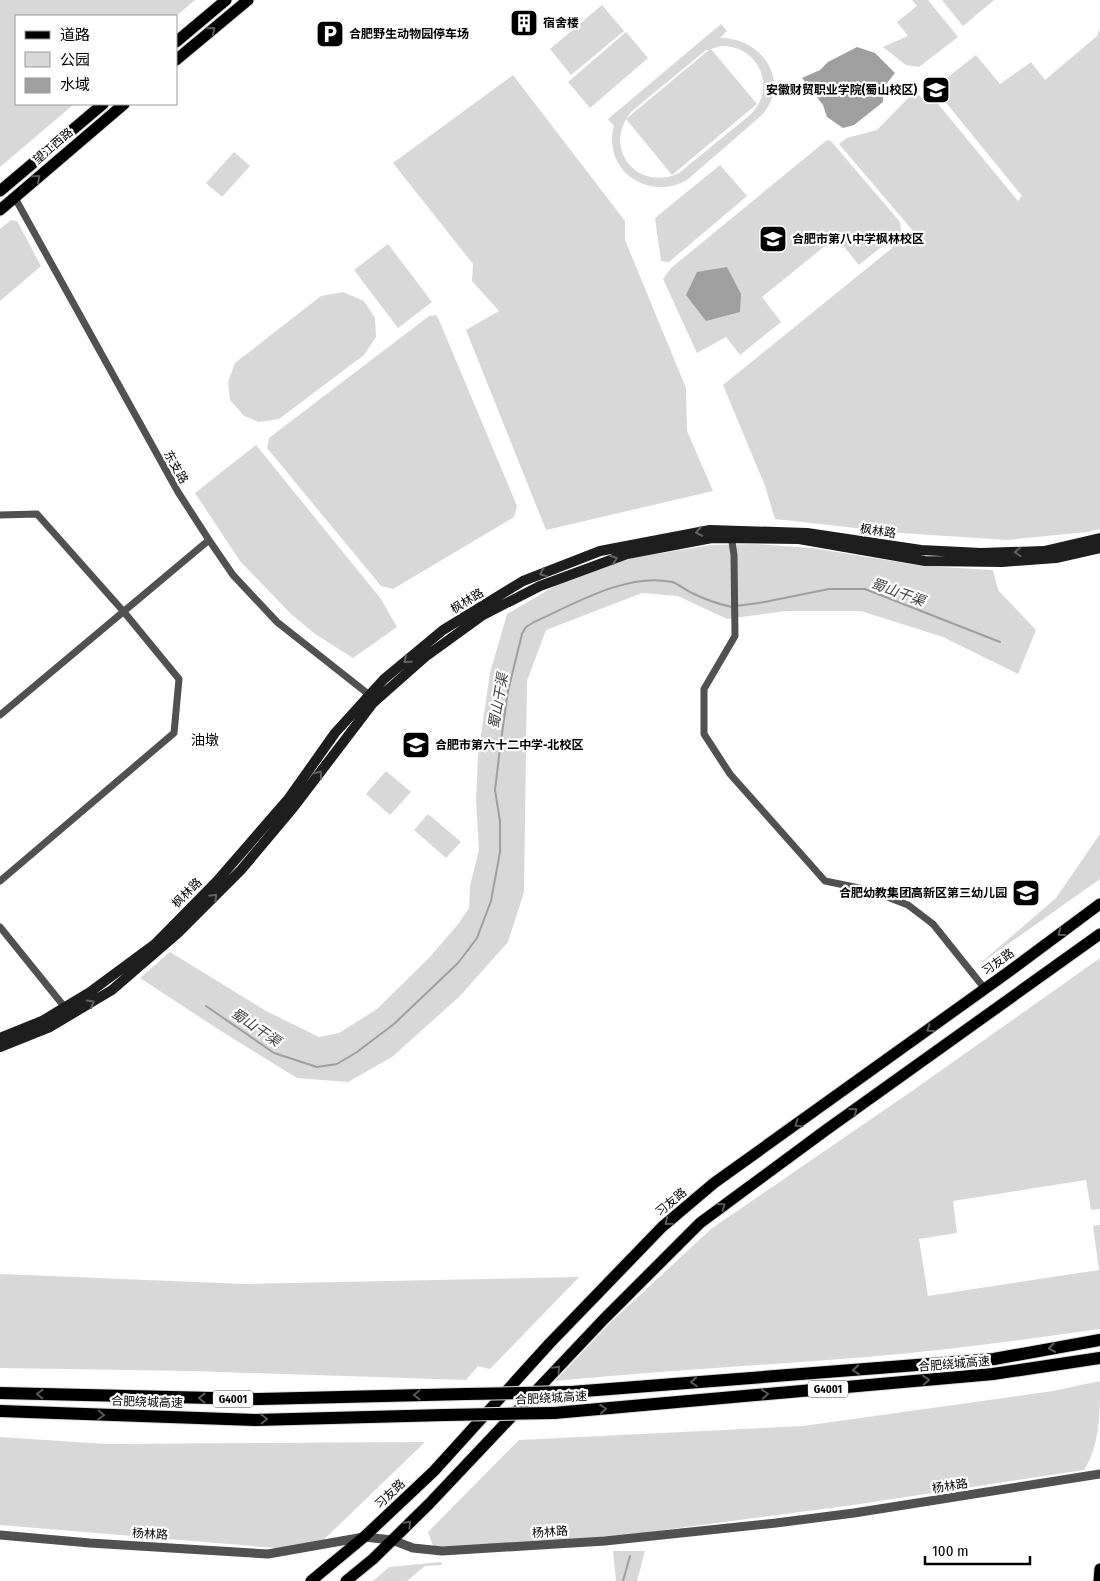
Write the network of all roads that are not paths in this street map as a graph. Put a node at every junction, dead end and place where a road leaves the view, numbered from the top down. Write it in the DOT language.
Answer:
graph roads {
  1 [pos="226,0"];
  2 [pos="248,0"];
  3 [pos="178,40"];
  4 [pos="178,58"];
  5 [pos="102,105"];
  6 [pos="123,105"];
  7 [pos="0,190"];
  8 [pos="15,198"];
  9 [pos="0,210"];
  10 [pos="0,515"];
  11 [pos="731,534"];
  12 [pos="1100,538"];
  13 [pos="208,540"];
  14 [pos="1100,548"];
  15 [pos="124,612"];
  16 [pos="373,698"];
  17 [pos="0,715"];
  18 [pos="0,881"];
  19 [pos="1100,904"];
  20 [pos="0,926"];
  21 [pos="1100,934"];
  22 [pos="985,989"];
  23 [pos="68,1011"];
  24 [pos="0,1038"];
  25 [pos="0,1047"];
  26 [pos="1100,1340"];
  27 [pos="1100,1358"];
  28 [pos="0,1393"];
  29 [pos="0,1412"];
  30 [pos="1100,1474"];
  31 [pos="0,1536"];
  32 [pos="364,1537"];
  33 [pos="392,1540"];
  34 [pos="1100,1569"];
  35 [pos="312,1581"];
  36 [pos="346,1581"];
  37 [pos="1099,1581"];
  1 -- 3 [label="main road"];
  4 -- 2 [label="main road, one-way"];
  5 -- 7 [label="main road, 望江西路"];
  8 -- 6 [label="main road, 望江西路, one-way"];
  8 -- 9 [label="main road, 望江西路"];
  8 -- 13 [label="street, 东支路"];
  10 -- 15 [label="street"];
  12 -- 11 [label="main road, 枫林路, one-way"];
  11 -- 14 [label="main road, 枫林路"];
  11 -- 16 [label="main road, 枫林路"];
  11 -- 22 [label="street"];
  13 -- 15 [label="street"];
  13 -- 16 [label="street, 东支路"];
  15 -- 17 [label="street"];
  15 -- 18 [label="street"];
  16 -- 23 [label="main road, 枫林路"];
  19 -- 22 [label="main road, 习友路, one-way"];
  20 -- 23 [label="street"];
  33 -- 21 [label="main road, one-way"];
  22 -- 32 [label="main road, 习友路, one-way"];
  23 -- 24 [label="main road, 枫林路"];
  23 -- 25 [label="main road, 枫林路"];
  26 -- 28 [label="highway, 合肥绕城高速 / G4001, one-way, bridge"];
  29 -- 27 [label="highway, 合肥绕城高速 / G4001, one-way, bridge"];
  30 -- 33 [label="street, 杨林路"];
  31 -- 32 [label="street, 杨林路"];
  32 -- 33 [label="street, 杨林路"];
  32 -- 35 [label="main road, 习友路"];
  33 -- 36 [label="main road"];
  34 -- 37 [label="main road"];
}
